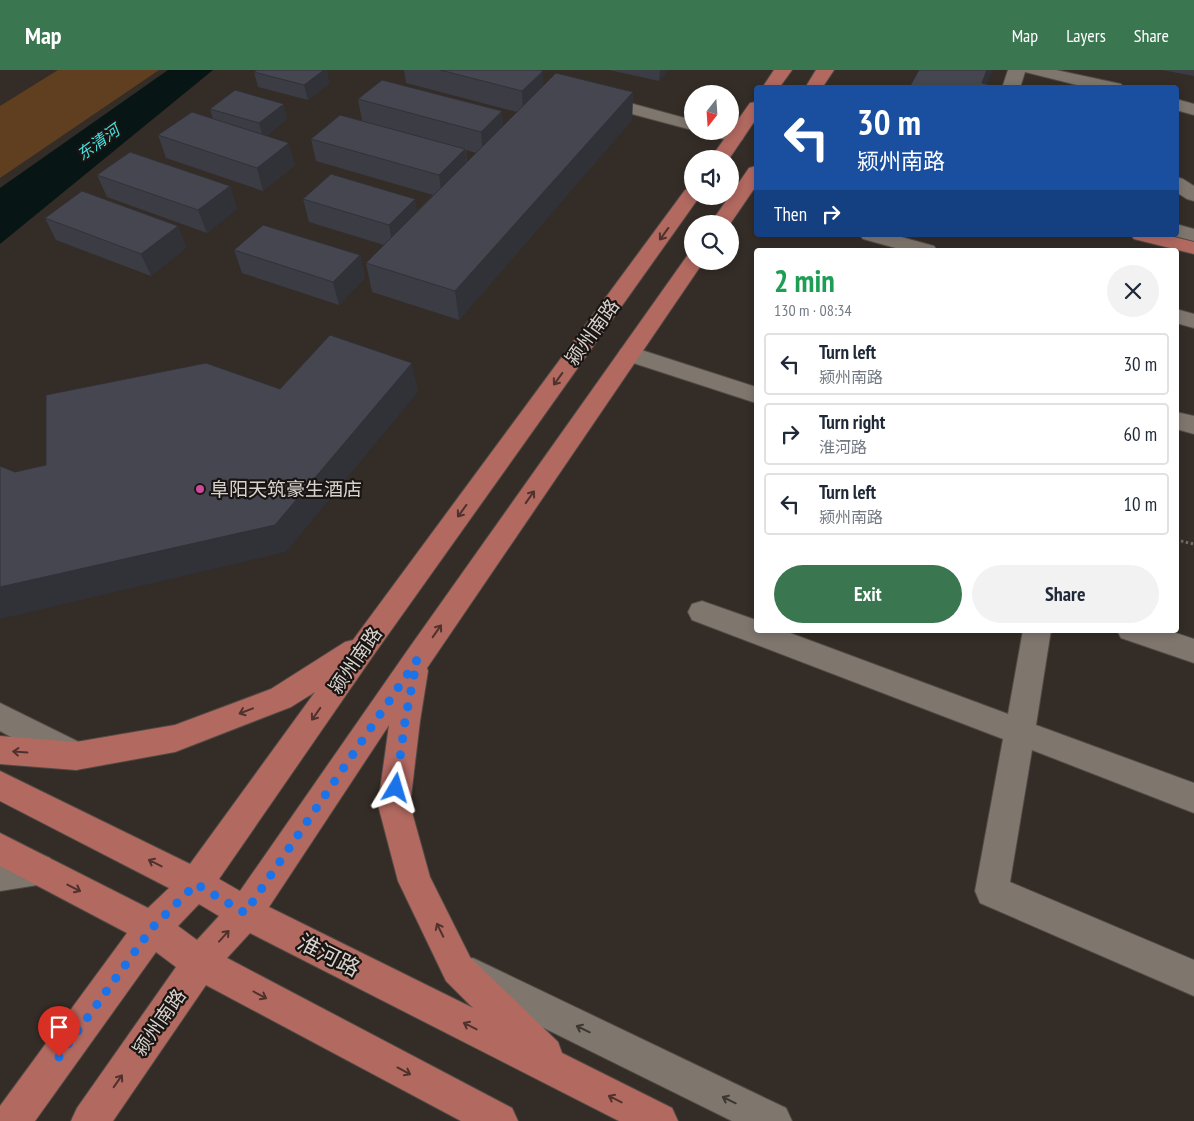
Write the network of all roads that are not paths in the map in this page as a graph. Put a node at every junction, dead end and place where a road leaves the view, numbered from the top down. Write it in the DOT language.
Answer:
graph roads {
  1 [pos="783,70"];
  2 [pos="825,70"];
  3 [pos="1017,70"];
  4 [pos="1032,70"];
  5 [pos="772,85"];
  6 [pos="815,85"];
  7 [pos="1011,85"];
  8 [pos="1101,85"];
  9 [pos="578,94"];
  10 [pos="1179,105"];
  11 [pos="1194,110"];
  12 [pos="754,111"];
  13 [pos="684,123"];
  14 [pos="745,130"];
  15 [pos="754,139"];
  16 [pos="726,150"];
  17 [pos="754,175"];
  18 [pos="1179,185"];
  19 [pos="1194,195"];
  20 [pos="684,205"];
  21 [pos="726,215"];
  22 [pos="1179,231"];
  23 [pos="1194,235"];
  24 [pos="878,237"];
  25 [pos="1149,237"];
  26 [pos="919,248"];
  27 [pos="1194,248"];
  28 [pos="688,270"];
  29 [pos="1179,317"];
  30 [pos="1194,321"];
  31 [pos="629,354"];
  32 [pos="754,395"];
  33 [pos="1179,421"];
  34 [pos="1194,425"];
  35 [pos="702,612"];
  36 [pos="754,631"];
  37 [pos="758,633"];
  38 [pos="1036,633"];
  39 [pos="1141,633"];
  40 [pos="365,645"];
  41 [pos="1194,651"];
  42 [pos="417,660"];
  43 [pos="0,716"];
  44 [pos="1020,731"];
  45 [pos="0,750"];
  46 [pos="76,756"];
  47 [pos="0,785"];
  48 [pos="1194,798"];
  49 [pos="0,849"];
  50 [pos="38,869"];
  51 [pos="0,875"];
  52 [pos="196,884"];
  53 [pos="245,913"];
  54 [pos="152,928"];
  55 [pos="200,963"];
  56 [pos="458,968"];
  57 [pos="1194,978"];
  58 [pos="562,1072"];
  59 [pos="12,1121"];
  60 [pos="90,1121"];
  61 [pos="499,1121"];
  62 [pos="659,1121"];
  63 [pos="773,1121"];
  1 -- 5 [label="main road"];
  2 -- 6 [label="main road"];
  3 -- 7 [label="street"];
  4 -- 8 [label="street"];
  9 -- 13 [label="street"];
  10 -- 11 [label="street"];
  12 -- 14 [label="main road"];
  14 -- 15 [label="main road"];
  14 -- 16 [label="main road"];
  17 -- 21 [label="main road"];
  18 -- 19 [label="street"];
  20 -- 40 [label="main road, 颍州南路, one-way"];
  22 -- 23 [label="street"];
  24 -- 26 [label="street"];
  25 -- 27 [label="main road"];
  28 -- 31 [label="main road, 颍州南路"];
  29 -- 30 [label="street"];
  31 -- 32 [label="street"];
  42 -- 31 [label="main road, 颍州南路, one-way"];
  33 -- 34 [label="street"];
  35 -- 36 [label="street"];
  37 -- 44 [label="street"];
  38 -- 44 [label="street"];
  39 -- 41 [label="street"];
  40 -- 46 [label="main road, one-way"];
  40 -- 52 [label="main road, 颍州南路, one-way"];
  42 -- 53 [label="main road, 颍州南路"];
  56 -- 42 [label="main road, one-way"];
  43 -- 46 [label="street"];
  44 -- 48 [label="street"];
  44 -- 57 [label="street"];
  46 -- 45 [label="main road, one-way"];
  52 -- 47 [label="main road, 淮河路, one-way"];
  49 -- 50 [label="main road"];
  50 -- 51 [label="street"];
  50 -- 54 [label="main road, one-way"];
  52 -- 53 [label="main road, 淮河路"];
  52 -- 54 [label="main road, 颍州南路"];
  55 -- 53 [label="main road, 颍州南路, one-way"];
  58 -- 53 [label="main road, 淮河路, one-way"];
  54 -- 55 [label="main road"];
  54 -- 59 [label="main road, 颍州南路"];
  60 -- 55 [label="main road, 颍州南路, one-way"];
  55 -- 61 [label="main road, one-way"];
  56 -- 58 [label="main road"];
  63 -- 56 [label="street, one-way"];
  62 -- 58 [label="main road, 淮河路, one-way"];
}
